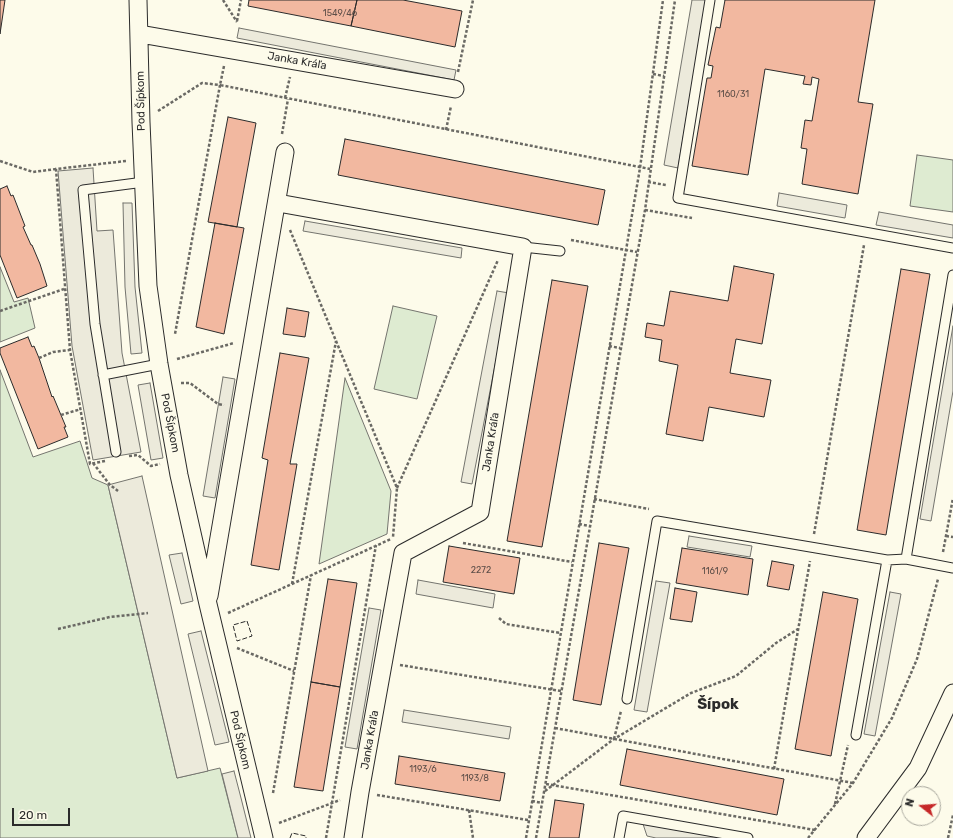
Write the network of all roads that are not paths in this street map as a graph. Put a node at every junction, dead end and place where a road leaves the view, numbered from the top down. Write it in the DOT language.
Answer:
graph roads {
  1 [pos="138,0"];
  2 [pos="710,0"];
  3 [pos="140,34"];
  4 [pos="455,89"];
  5 [pos="285,152"];
  6 [pos="144,182"];
  7 [pos="282,204"];
  8 [pos="523,247"];
  9 [pos="953,248"];
  10 [pos="560,251"];
  11 [pos="953,275"];
  12 [pos="158,364"];
  13 [pos="103,376"];
  14 [pos="116,452"];
  15 [pos="906,559"];
  16 [pos="887,560"];
  17 [pos="953,568"];
  18 [pos="208,604"];
  19 [pos="953,693"];
  20 [pos="627,699"];
  21 [pos="856,735"];
  22 [pos="268,832"];
  23 [pos="353,838"];
  24 [pos="619,838"];
  25 [pos="748,838"];
  26 [pos="866,838"];
  1 -- 3 [label="street, Pod Šípkom"];
  2 -- 9 [label="lane"];
  3 -- 4 [label="street, Janka Kráľa"];
  3 -- 6 [label="street, Pod Šípkom"];
  5 -- 7 [label="street"];
  6 -- 12 [label="street, Pod Šípkom"];
  6 -- 13 [label="lane"];
  7 -- 8 [label="street"];
  7 -- 18 [label="street"];
  8 -- 10 [label="lane"];
  8 -- 23 [label="street, Janka Kráľa"];
  11 -- 15 [label="lane"];
  12 -- 13 [label="lane"];
  12 -- 18 [label="street, Pod Šípkom"];
  13 -- 14 [label="lane"];
  15 -- 16 [label="lane"];
  15 -- 17 [label="lane"];
  16 -- 20 [label="lane"];
  16 -- 21 [label="lane"];
  18 -- 22 [label="street, Pod Šípkom"];
  19 -- 26 [label="street"];
  24 -- 25 [label="lane"];
}
